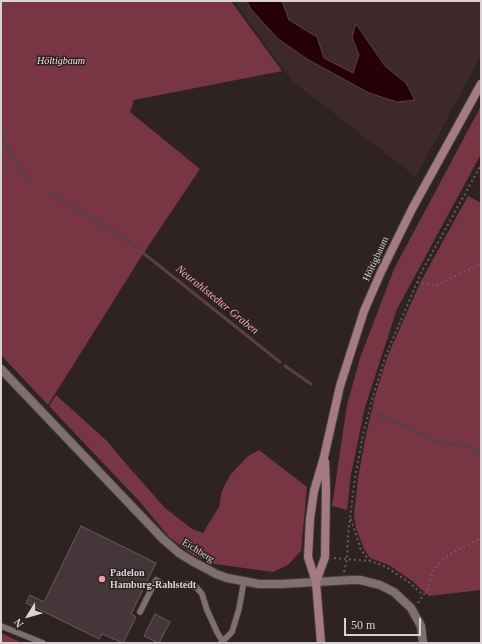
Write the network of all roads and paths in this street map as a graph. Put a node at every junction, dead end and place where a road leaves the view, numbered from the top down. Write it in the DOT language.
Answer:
graph roads {
  1 [pos="481,84"];
  2 [pos="481,165"];
  3 [pos="481,264"];
  4 [pos="417,282"];
  5 [pos="1,369"];
  6 [pos="324,457"];
  7 [pos="351,518"];
  8 [pos="481,538"];
  9 [pos="325,557"];
  10 [pos="347,559"];
  11 [pos="370,561"];
  12 [pos="244,581"];
  13 [pos="342,581"];
  14 [pos="316,582"];
  15 [pos="140,612"];
  16 [pos="1,626"];
  17 [pos="44,643"];
  18 [pos="222,643"];
  19 [pos="321,643"];
  20 [pos="423,643"];
  1 -- 6 [label="main road, Höltigbaum"];
  2 -- 4 [label="path"];
  3 -- 4 [label="path"];
  4 -- 7 [label="path"];
  5 -- 12 [label="street, Eichberg"];
  6 -- 9 [label="main road, Höltigbaum"];
  6 -- 14 [label="main road, Höltigbaum"];
  7 -- 10 [label="path"];
  7 -- 11 [label="path"];
  8 -- 11 [label="path"];
  9 -- 10 [label="path"];
  9 -- 14 [label="main road, Höltigbaum"];
  10 -- 11 [label="path"];
  10 -- 13 [label="path"];
  12 -- 14 [label="street, Eichberg"];
  12 -- 18 [label="lane"];
  13 -- 14 [label="street, Eichberg"];
  13 -- 20 [label="street, Eichberg"];
  14 -- 19 [label="main road, Höltigbaum"];
  15 -- 18 [label="lane"];
  16 -- 17 [label="lane"];
}
